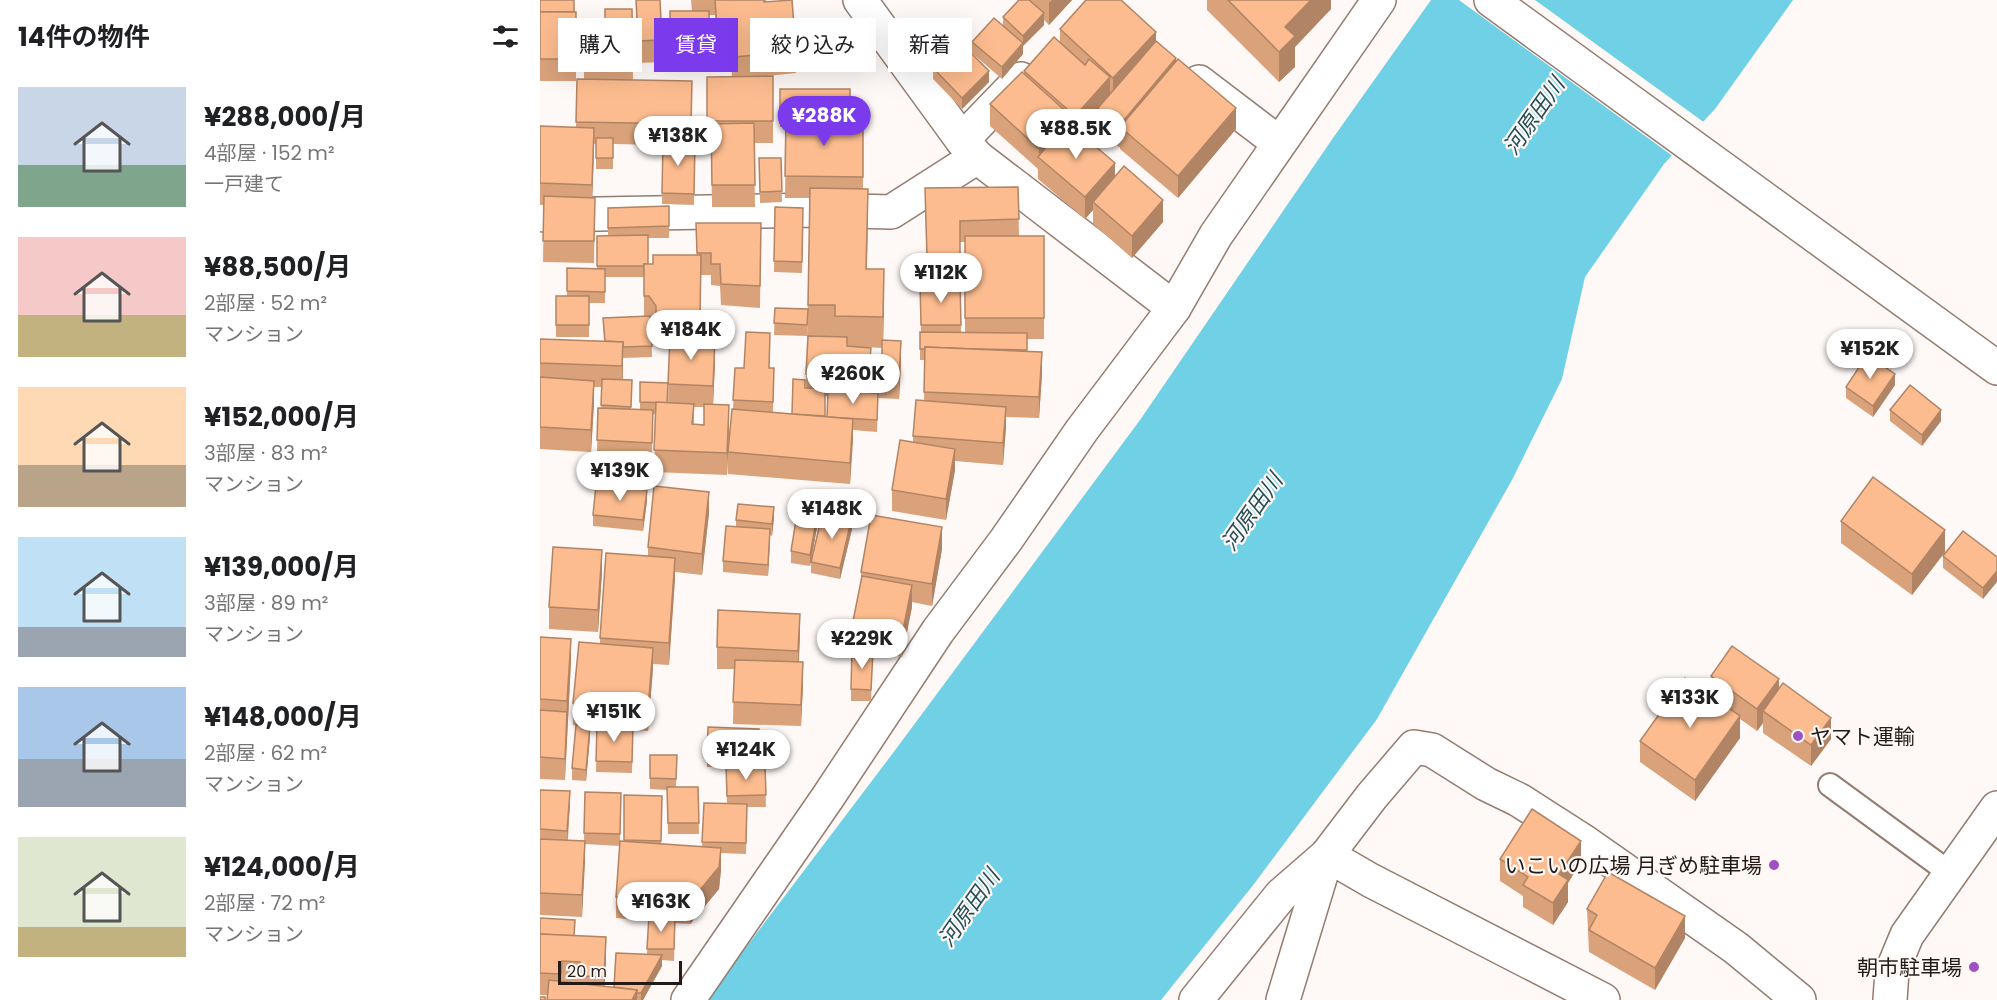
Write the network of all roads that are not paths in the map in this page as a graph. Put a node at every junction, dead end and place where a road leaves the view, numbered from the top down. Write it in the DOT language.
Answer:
graph roads {
  1 [pos="860,0"];
  2 [pos="1378,0"];
  3 [pos="1491,0"];
  4 [pos="1042,58"];
  5 [pos="1177,63"];
  6 [pos="1279,142"];
  7 [pos="969,149"];
  8 [pos="540,213"];
  9 [pos="1174,308"];
  10 [pos="1997,368"];
  11 [pos="1830,785"];
  12 [pos="1997,808"];
  13 [pos="1328,855"];
  14 [pos="1950,873"];
  15 [pos="688,1000"];
  16 [pos="1196,1000"];
  17 [pos="1283,1000"];
  18 [pos="1603,1000"];
  19 [pos="1798,1000"];
  20 [pos="1890,1000"];
  1 -- 7 [label="street"];
  2 -- 6 [label="street"];
  3 -- 10 [label="street"];
  4 -- 7 [label="street"];
  5 -- 6 [label="street"];
  6 -- 9 [label="street"];
  7 -- 8 [label="street"];
  7 -- 9 [label="street"];
  9 -- 15 [label="street"];
  11 -- 14 [label="lane"];
  12 -- 14 [label="street"];
  13 -- 16 [label="street"];
  13 -- 17 [label="street"];
  13 -- 18 [label="street"];
  13 -- 19 [label="street"];
  14 -- 20 [label="street"];
}
